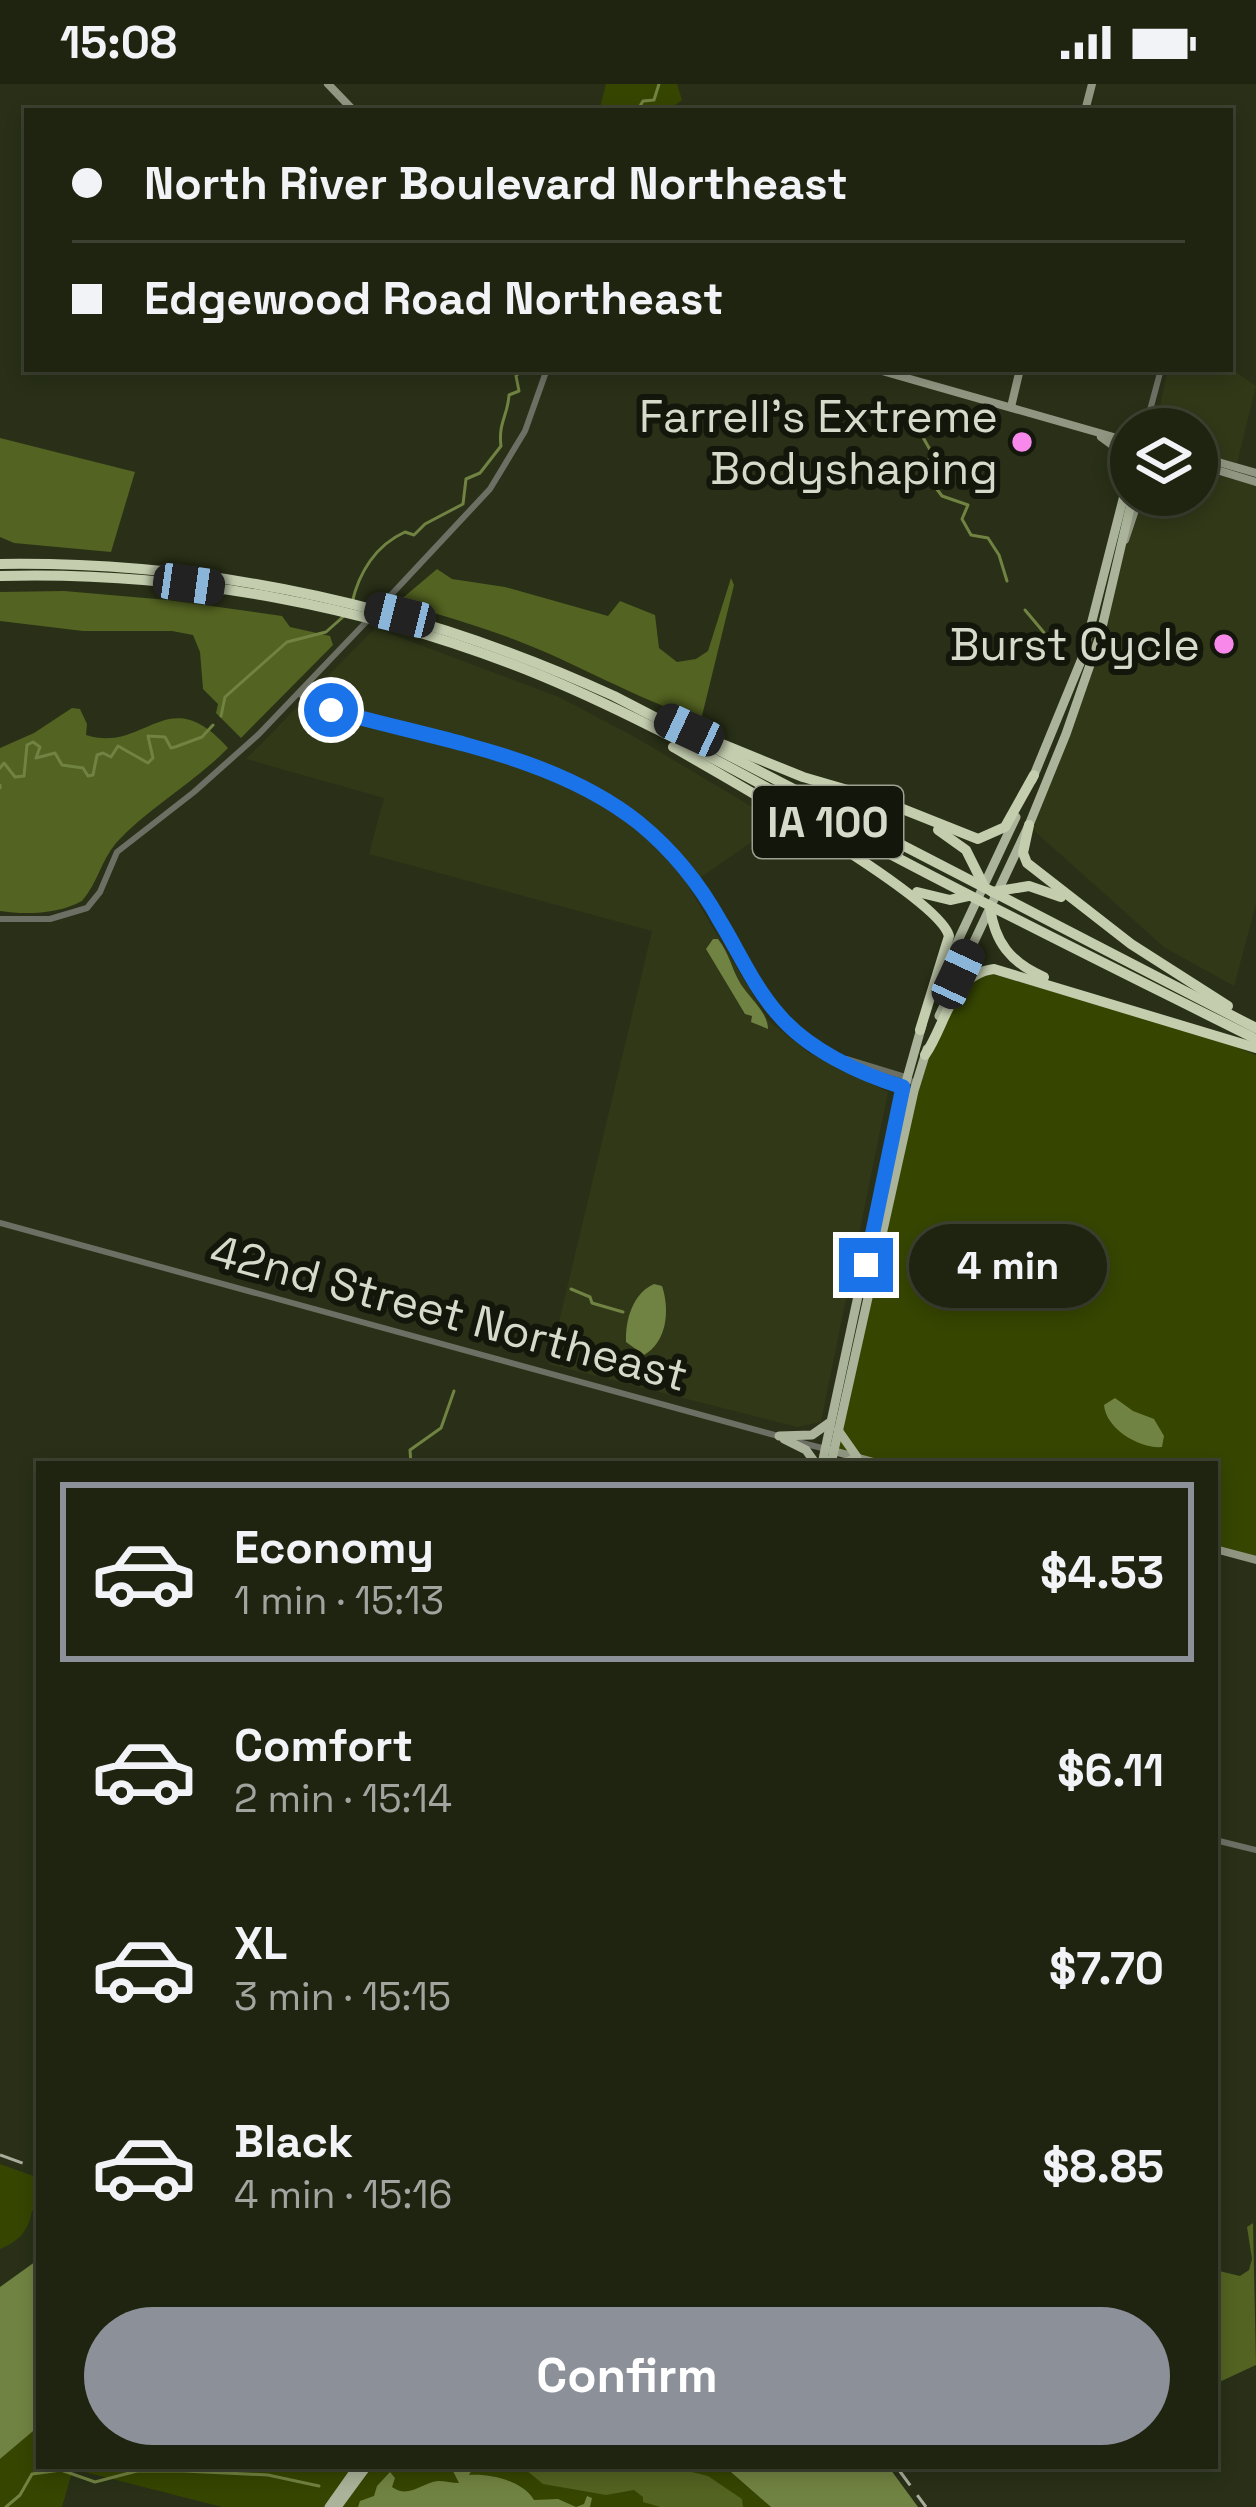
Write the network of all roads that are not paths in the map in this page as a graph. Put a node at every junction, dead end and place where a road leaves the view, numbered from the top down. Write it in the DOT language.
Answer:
graph roads {
  1 [pos="328,84"];
  2 [pos="351,108"];
  3 [pos="546,372"];
  4 [pos="886,372"];
  5 [pos="1019,372"];
  6 [pos="1160,372"];
  7 [pos="1011,407"];
  8 [pos="1151,408"];
  9 [pos="1089,430"];
  10 [pos="1110,436"];
  11 [pos="1110,444"];
  12 [pos="1218,466"];
  13 [pos="1256,477"];
  14 [pos="1126,516"];
  15 [pos="1128,516"];
  16 [pos="0,564"];
  17 [pos="0,576"];
  18 [pos="328,602"];
  19 [pos="396,619"];
  20 [pos="572,689"];
  21 [pos="300,694"];
  22 [pos="614,696"];
  23 [pos="1034,775"];
  24 [pos="858,796"];
  25 [pos="1029,826"];
  26 [pos="851,853"];
  27 [pos="987,895"];
  28 [pos="0,919"];
  29 [pos="1105,924"];
  30 [pos="1138,1010"];
  31 [pos="1256,1026"];
  32 [pos="920,1030"];
  33 [pos="1256,1039"];
  34 [pos="1256,1048"];
  35 [pos="925,1055"];
  36 [pos="909,1084"];
  37 [pos="0,1223"];
  38 [pos="835,1425"];
  39 [pos="779,1436"];
  40 [pos="830,1450"];
  41 [pos="857,1457"];
  42 [pos="819,1461"];
  43 [pos="824,1461"];
  44 [pos="850,1461"];
  45 [pos="870,1461"];
  46 [pos="1218,1551"];
  47 [pos="1256,1560"];
  48 [pos="1218,1841"];
  49 [pos="1256,1850"];
  50 [pos="360,2469"];
  51 [pos="333,2507"];
  1 -- 2 [label="main road"];
  3 -- 21 [label="street"];
  4 -- 7 [label="main road"];
  5 -- 7 [label="main road"];
  6 -- 8 [label="street"];
  7 -- 9 [label="main road"];
  9 -- 10 [label="main road"];
  9 -- 11 [label="main road"];
  12 -- 13 [label="main road"];
  14 -- 23 [label="main road"];
  15 -- 25 [label="main road"];
  16 -- 18 [label="highway, IA 100"];
  17 -- 18 [label="highway, IA 100"];
  18 -- 19 [label="highway, IA 100"];
  19 -- 20 [label="highway, IA 100"];
  19 -- 22 [label="highway, IA 100"];
  20 -- 26 [label="highway"];
  20 -- 33 [label="highway, IA 100"];
  21 -- 28 [label="street"];
  21 -- 36 [label="street"];
  22 -- 24 [label="highway"];
  22 -- 31 [label="highway, IA 100"];
  23 -- 24 [label="highway"];
  23 -- 27 [label="main road"];
  24 -- 27 [label="highway"];
  25 -- 27 [label="main road"];
  25 -- 29 [label="highway"];
  26 -- 27 [label="highway"];
  26 -- 32 [label="highway"];
  27 -- 29 [label="highway"];
  27 -- 30 [label="highway"];
  27 -- 32 [label="main road"];
  27 -- 35 [label="main road"];
  29 -- 31 [label="highway"];
  30 -- 34 [label="highway"];
  30 -- 35 [label="highway"];
  32 -- 36 [label="main road"];
  35 -- 36 [label="main road"];
  36 -- 38 [label="main road"];
  36 -- 38 [label="main road"];
  37 -- 39 [label="street, 42nd Street Northeast"];
  38 -- 39 [label="main road"];
  38 -- 40 [label="main road"];
  38 -- 41 [label="main road"];
  39 -- 40 [label="street, 42nd Street Northeast"];
  39 -- 42 [label="main road"];
  40 -- 41 [label="main road, 42nd Street Northeast"];
  40 -- 43 [label="main road"];
  41 -- 44 [label="main road"];
  41 -- 45 [label="main road, 42nd Street Northeast"];
  46 -- 47 [label="main road"];
  48 -- 49 [label="street"];
  50 -- 51 [label="main road"];
}
